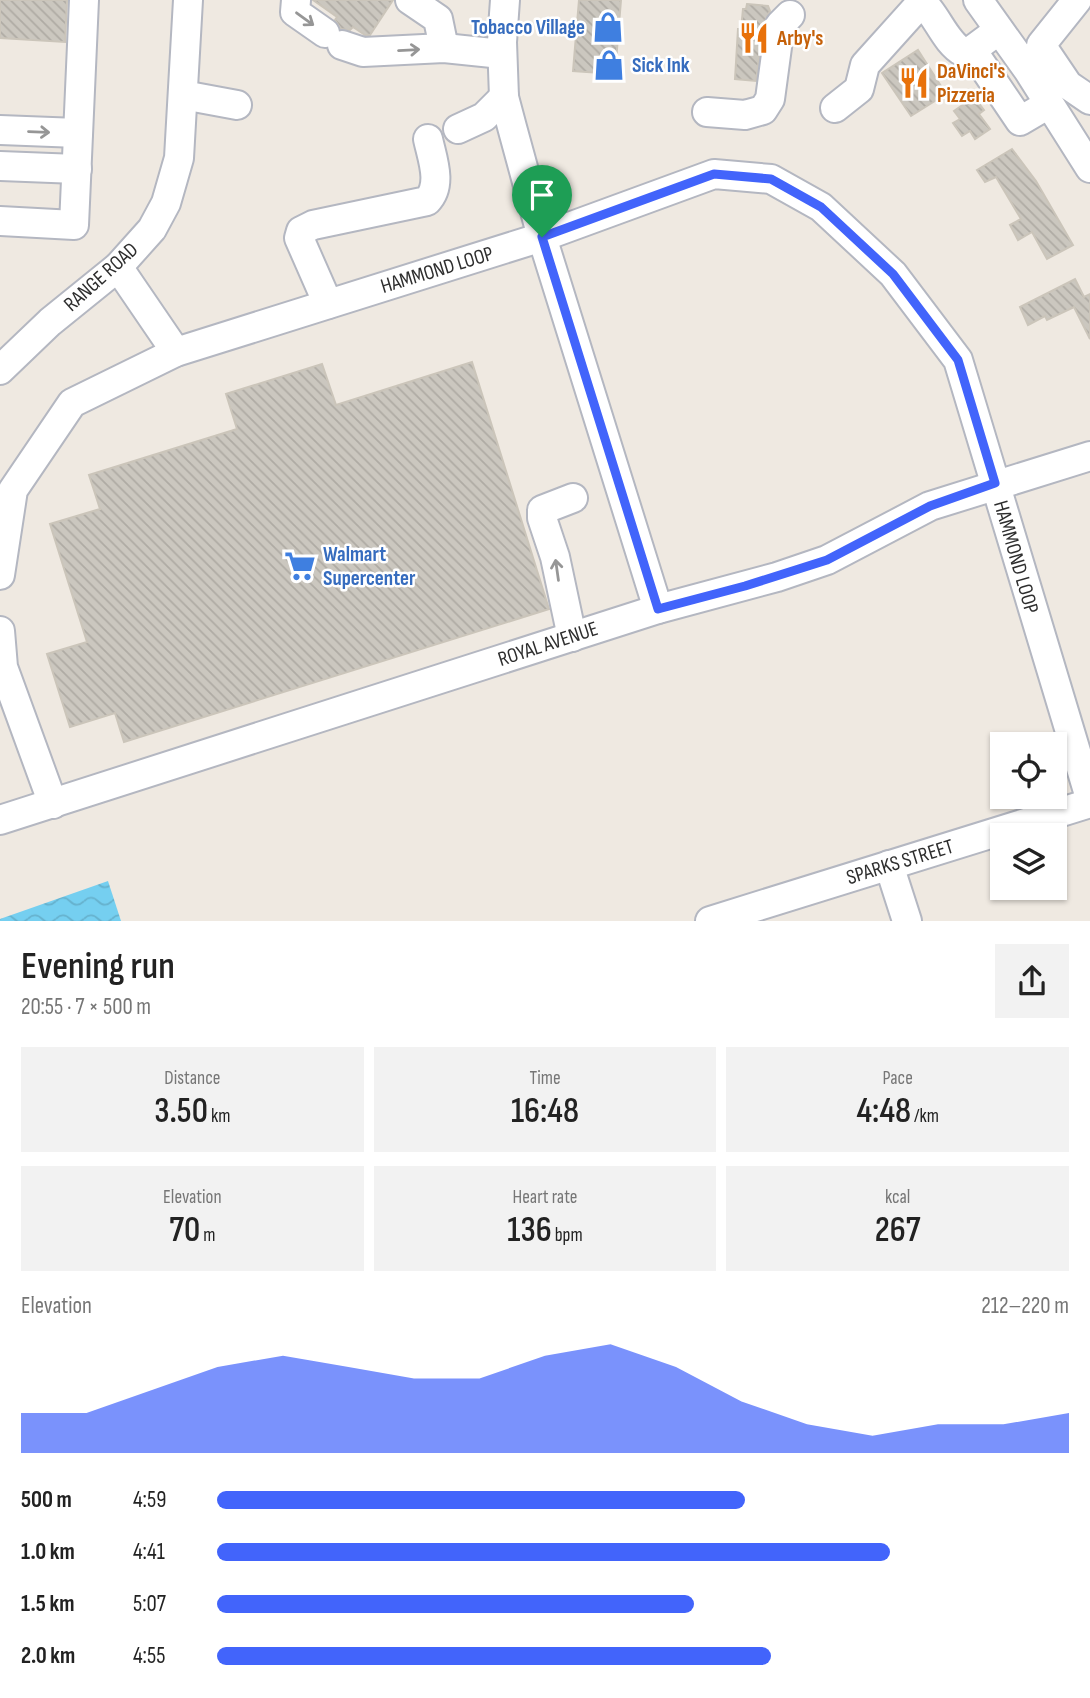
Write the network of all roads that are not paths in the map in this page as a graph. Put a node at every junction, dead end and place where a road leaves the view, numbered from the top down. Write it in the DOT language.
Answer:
graph roads {
  1 [pos="84,0"];
  2 [pos="188,0"];
  3 [pos="296,0"];
  4 [pos="410,0"];
  5 [pos="505,0"];
  6 [pos="978,0"];
  7 [pos="1077,0"];
  8 [pos="790,15"];
  9 [pos="999,30"];
  10 [pos="444,48"];
  11 [pos="972,50"];
  12 [pos="502,54"];
  13 [pos="1044,71"];
  14 [pos="183,95"];
  15 [pos="505,97"];
  16 [pos="1090,100"];
  17 [pos="1049,104"];
  18 [pos="237,105"];
  19 [pos="835,108"];
  20 [pos="707,112"];
  21 [pos="458,129"];
  22 [pos="0,130"];
  23 [pos="78,133"];
  24 [pos="428,138"];
  25 [pos="0,166"];
  26 [pos="1090,168"];
  27 [pos="77,169"];
  28 [pos="0,221"];
  29 [pos="542,237"];
  30 [pos="118,267"];
  31 [pos="328,304"];
  32 [pos="176,352"];
  33 [pos="0,370"];
  34 [pos="1090,456"];
  35 [pos="995,483"];
  36 [pos="573,498"];
  37 [pos="0,575"];
  38 [pos="658,609"];
  39 [pos="0,631"];
  40 [pos="572,636"];
  41 [pos="1090,801"];
  42 [pos="53,804"];
  43 [pos="0,820"];
  44 [pos="890,865"];
  45 [pos="710,921"];
  46 [pos="907,921"];
  1 -- 23 [label="street"];
  2 -- 14 [label="street, RANGE ROAD"];
  3 -- 10 [label="street, one-way"];
  4 -- 10 [label="street"];
  5 -- 12 [label="street"];
  6 -- 9 [label="street"];
  7 -- 13 [label="street"];
  8 -- 20 [label="street"];
  9 -- 11 [label="street"];
  9 -- 13 [label="street"];
  10 -- 12 [label="street"];
  11 -- 17 [label="street"];
  11 -- 19 [label="street"];
  12 -- 15 [label="street"];
  13 -- 16 [label="street"];
  13 -- 17 [label="street"];
  14 -- 18 [label="street"];
  14 -- 30 [label="street, RANGE ROAD"];
  15 -- 21 [label="street"];
  15 -- 29 [label="street"];
  17 -- 26 [label="street"];
  22 -- 23 [label="street, one-way"];
  23 -- 27 [label="street"];
  24 -- 31 [label="street"];
  25 -- 27 [label="street"];
  27 -- 28 [label="street"];
  29 -- 31 [label="street, HAMMOND LOOP"];
  29 -- 35 [label="street, HAMMOND LOOP"];
  29 -- 38 [label="street"];
  30 -- 32 [label="street"];
  30 -- 33 [label="street, RANGE ROAD"];
  31 -- 32 [label="street, HAMMOND LOOP"];
  32 -- 37 [label="street, HAMMOND LOOP"];
  34 -- 35 [label="street, ROYAL AVENUE"];
  35 -- 38 [label="street, ROYAL AVENUE"];
  35 -- 41 [label="street, HAMMOND LOOP"];
  40 -- 36 [label="street, one-way"];
  38 -- 40 [label="street, ROYAL AVENUE"];
  39 -- 42 [label="street"];
  40 -- 42 [label="street, ROYAL AVENUE"];
  41 -- 44 [label="street, SPARKS STREET"];
  42 -- 43 [label="street, ROYAL AVENUE"];
  44 -- 45 [label="street, SPARKS STREET"];
  44 -- 46 [label="street"];
}
